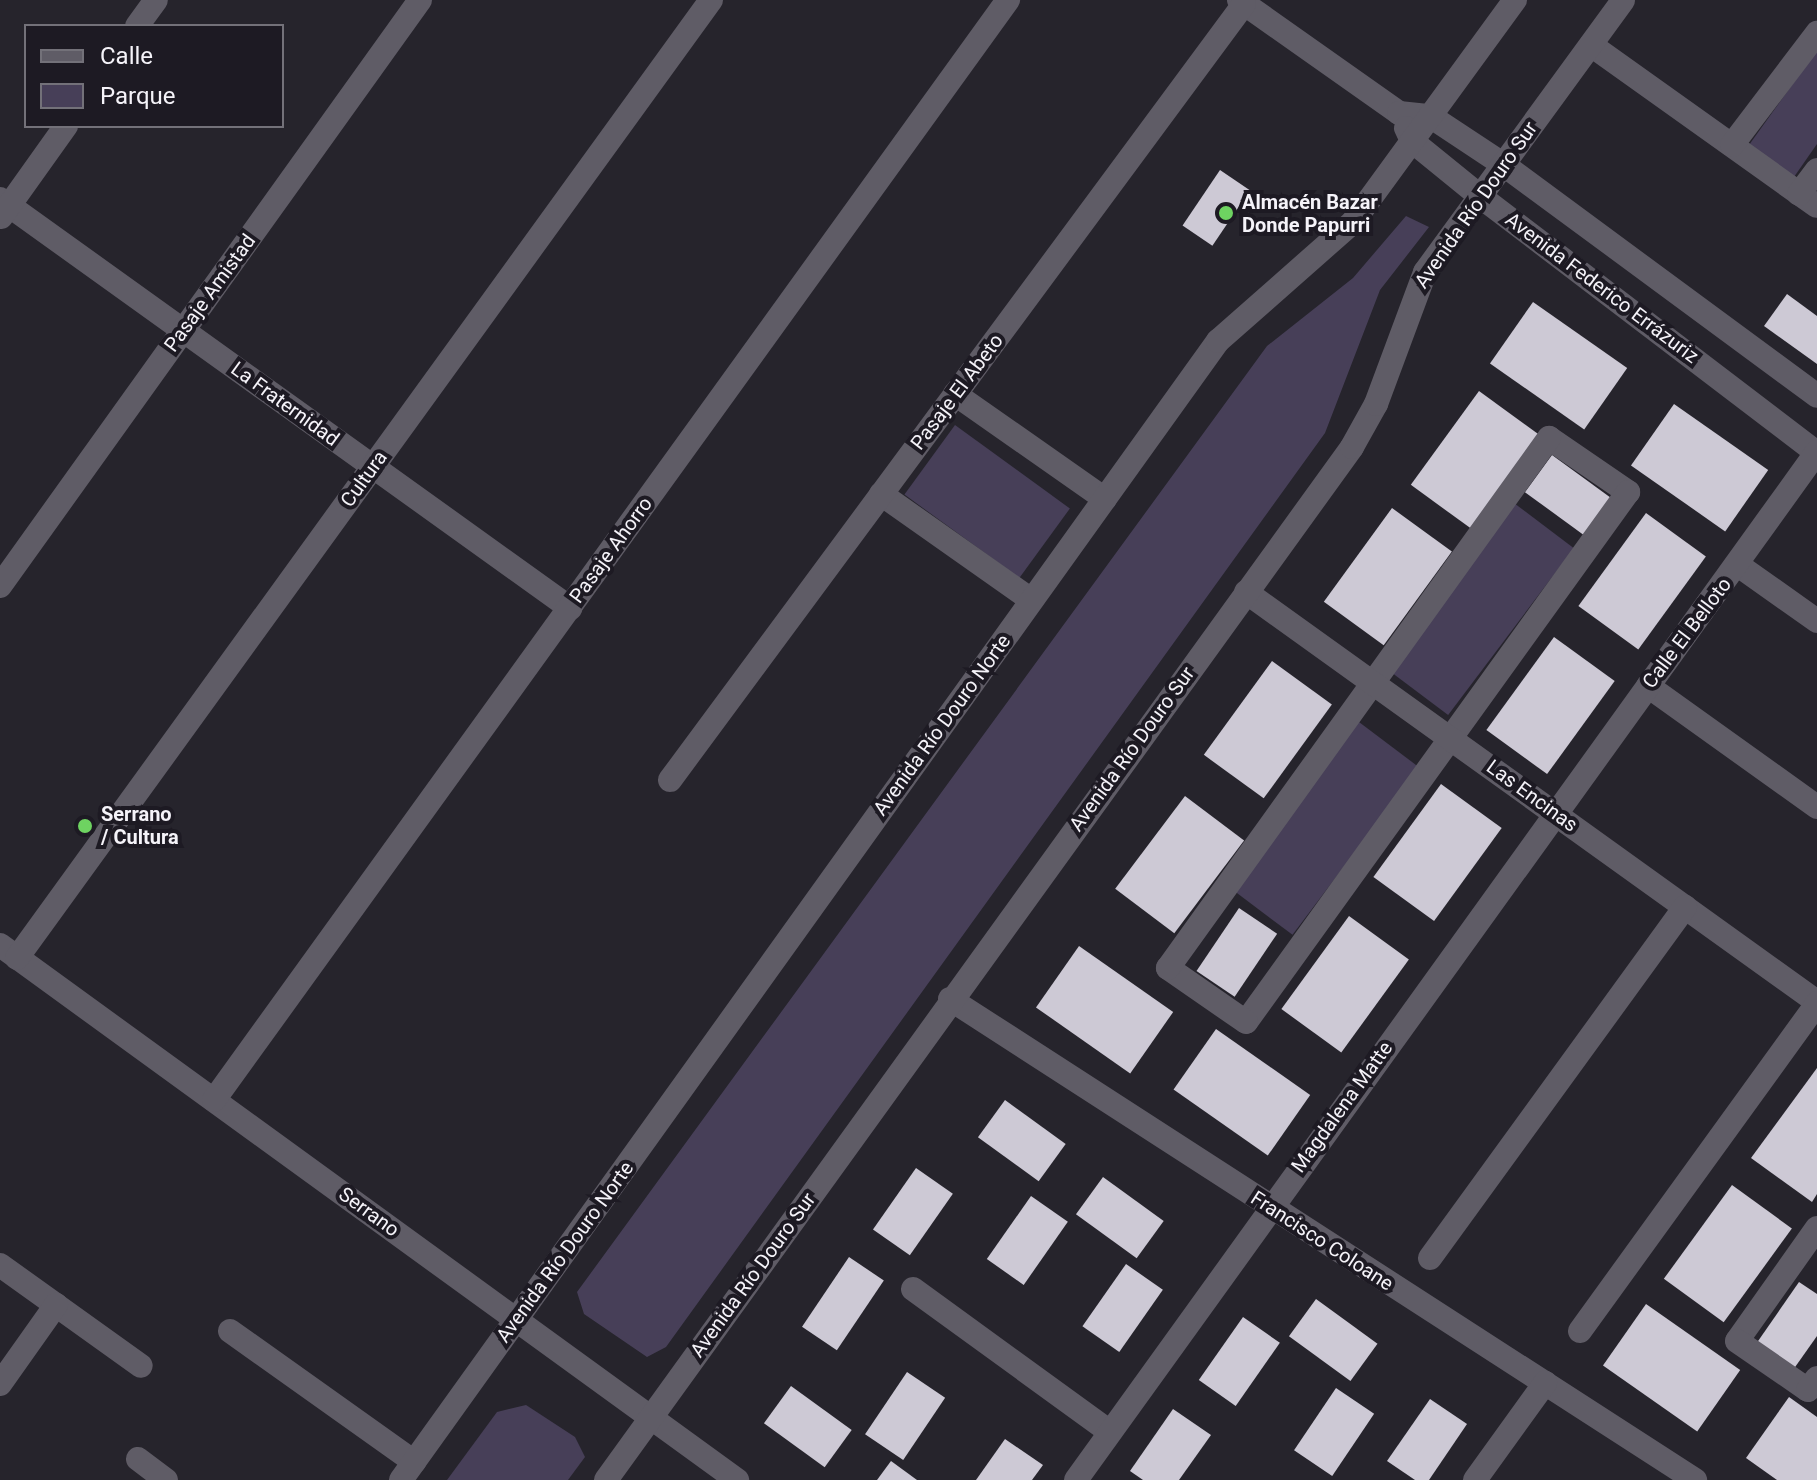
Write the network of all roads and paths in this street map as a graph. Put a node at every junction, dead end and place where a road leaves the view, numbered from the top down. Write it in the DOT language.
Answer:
graph roads {
  1 [pos="156,0"];
  2 [pos="420,0"];
  3 [pos="711,0"];
  4 [pos="1008,0"];
  5 [pos="1515,0"];
  6 [pos="1623,0"];
  7 [pos="1242,2"];
  8 [pos="138,24"];
  9 [pos="1817,33"];
  10 [pos="1591,45"];
  11 [pos="1399,113"];
  12 [pos="1430,116"];
  13 [pos="64,128"];
  14 [pos="1412,141"];
  15 [pos="1732,145"];
  16 [pos="1504,165"];
  17 [pos="1817,170"];
  18 [pos="1481,197"];
  19 [pos="1808,200"];
  20 [pos="3,208"];
  21 [pos="183,330"];
  22 [pos="955,394"];
  23 [pos="1817,396"];
  24 [pos="1817,453"];
  25 [pos="373,467"];
  26 [pos="881,494"];
  27 [pos="1105,499"];
  28 [pos="1738,565"];
  29 [pos="0,586"];
  30 [pos="1246,592"];
  31 [pos="1031,600"];
  32 [pos="570,608"];
  33 [pos="1817,621"];
  34 [pos="1370,681"];
  35 [pos="1648,686"];
  36 [pos="1450,738"];
  37 [pos="670,780"];
  38 [pos="1817,807"];
  39 [pos="1555,813"];
  40 [pos="1685,907"];
  41 [pos="8,951"];
  42 [pos="950,999"];
  43 [pos="1817,1003"];
  44 [pos="214,1100"];
  45 [pos="1270,1208"];
  46 [pos="1817,1228"];
  47 [pos="1430,1258"];
  48 [pos="0,1265"];
  49 [pos="913,1289"];
  50 [pos="56,1305"];
  51 [pos="517,1319"];
  52 [pos="230,1331"];
  53 [pos="1580,1331"];
  54 [pos="141,1366"];
  55 [pos="1817,1378"];
  56 [pos="1545,1383"];
  57 [pos="0,1384"];
  58 [pos="651,1417"];
  59 [pos="1110,1432"];
  60 [pos="138,1459"];
  61 [pos="407,1471"];
  62 [pos="166,1480"];
  63 [pos="606,1480"];
  64 [pos="737,1480"];
  65 [pos="1076,1480"];
  66 [pos="1475,1480"];
  67 [pos="1695,1480"];
  1 -- 8 [label="street"];
  2 -- 21 [label="street, Pasaje Amistad"];
  3 -- 25 [label="street, Cultura"];
  4 -- 32 [label="street, Pasaje Ahorro"];
  5 -- 12 [label="street, Avenida Río Douro Norte"];
  6 -- 10 [label="street, Avenida Río Douro Sur"];
  7 -- 11 [label="street, Avenida Federico Errázuriz"];
  7 -- 22 [label="street, Pasaje El Abeto"];
  9 -- 15 [label="street"];
  10 -- 15 [label="street"];
  10 -- 16 [label="street, Avenida Río Douro Sur"];
  11 -- 12 [label="street, Avenida Federico Errázuriz"];
  11 -- 14 [label="street, Avenida Federico Errázuriz"];
  12 -- 14 [label="street, Avenida Río Douro Norte"];
  12 -- 16 [label="street, Avenida Federico Errázuriz"];
  13 -- 20 [label="street"];
  14 -- 18 [label="street, Avenida Federico Errázuriz"];
  14 -- 27 [label="street, Avenida Río Douro Norte"];
  15 -- 19 [label="street"];
  16 -- 18 [label="street, Avenida Río Douro Sur"];
  16 -- 23 [label="street, Avenida Federico Errázuriz"];
  17 -- 19 [label="street"];
  18 -- 24 [label="street, Avenida Federico Errázuriz"];
  18 -- 30 [label="street, Avenida Río Douro Sur"];
  20 -- 21 [label="street, La Fraternidad"];
  21 -- 25 [label="street, La Fraternidad"];
  21 -- 29 [label="street, Pasaje Amistad"];
  22 -- 26 [label="street, Pasaje El Abeto"];
  22 -- 27 [label="street"];
  24 -- 28 [label="street, Calle El Belloto"];
  25 -- 32 [label="street, La Fraternidad"];
  25 -- 41 [label="street, Cultura"];
  26 -- 31 [label="street"];
  26 -- 37 [label="street, Pasaje El Abeto"];
  27 -- 31 [label="street, Avenida Río Douro Norte"];
  28 -- 33 [label="street"];
  28 -- 35 [label="street, Calle El Belloto"];
  30 -- 34 [label="street, Las Encinas"];
  30 -- 42 [label="street, Avenida Río Douro Sur"];
  31 -- 51 [label="street, Avenida Río Douro Norte"];
  32 -- 44 [label="street, Pasaje Ahorro"];
  34 -- 36 [label="street, Las Encinas"];
  34 -- 36 [label="street"];
  34 -- 36 [label="street"];
  35 -- 38 [label="street"];
  35 -- 39 [label="street, Calle El Belloto"];
  36 -- 39 [label="street, Las Encinas"];
  39 -- 40 [label="street, Las Encinas"];
  39 -- 45 [label="street, Magdalena Matte"];
  40 -- 43 [label="street, Las Encinas"];
  40 -- 47 [label="street"];
  41 -- 44 [label="street, Serrano"];
  42 -- 45 [label="street, Francisco Coloane"];
  42 -- 58 [label="street, Avenida Río Douro Sur"];
  43 -- 53 [label="street"];
  44 -- 51 [label="street, Serrano"];
  45 -- 56 [label="street, Francisco Coloane"];
  45 -- 59 [label="street, Magdalena Matte"];
  46 -- 55 [label="street"];
  48 -- 50 [label="street"];
  49 -- 59 [label="street"];
  50 -- 54 [label="street"];
  50 -- 57 [label="street"];
  51 -- 58 [label="street, Serrano"];
  51 -- 61 [label="street, Avenida Río Douro Norte"];
  52 -- 61 [label="street"];
  56 -- 66 [label="street"];
  56 -- 67 [label="street, Francisco Coloane"];
  58 -- 63 [label="street, Avenida Río Douro Sur"];
  58 -- 64 [label="street, Serrano"];
  59 -- 65 [label="street, Magdalena Matte"];
  60 -- 62 [label="street"];
}
